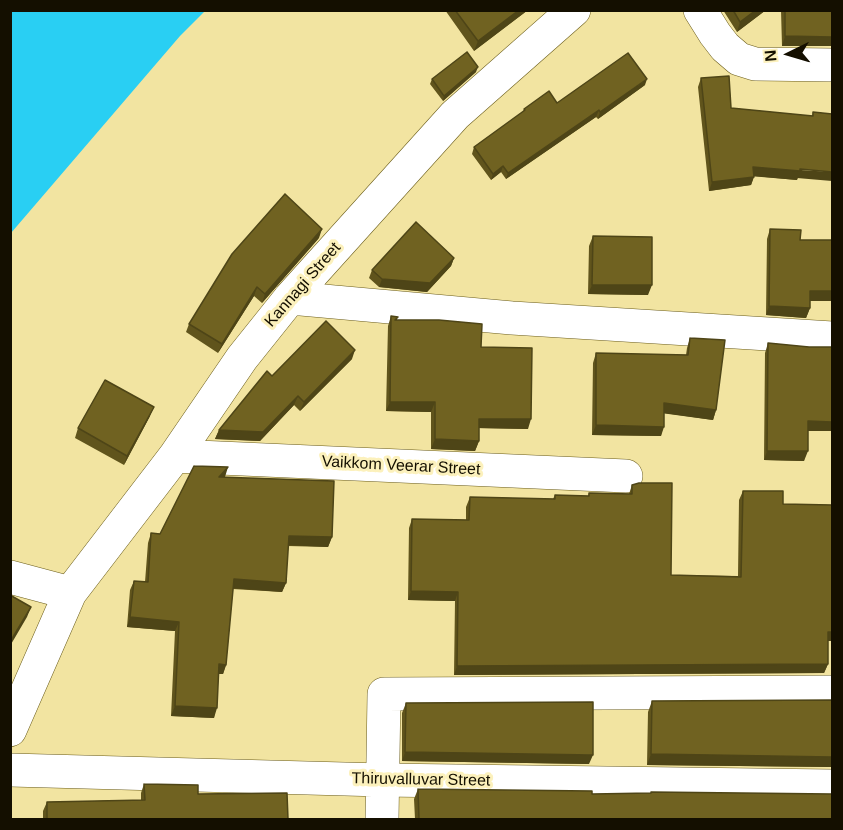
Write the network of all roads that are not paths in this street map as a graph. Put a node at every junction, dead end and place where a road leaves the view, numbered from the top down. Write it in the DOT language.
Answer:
graph roads {
  1 [pos="574,10"];
  2 [pos="700,10"];
  3 [pos="832,65"];
  4 [pos="290,297"];
  5 [pos="832,338"];
  6 [pos="175,456"];
  7 [pos="626,476"];
  8 [pos="10,577"];
  9 [pos="70,593"];
  10 [pos="832,692"];
  11 [pos="10,730"];
  12 [pos="10,770"];
  13 [pos="382,780"];
  14 [pos="832,786"];
  15 [pos="382,819"];
  1 -- 4 [label="street, Kannagi Street"];
  2 -- 3 [label="street"];
  4 -- 5 [label="street"];
  4 -- 6 [label="street, Kannagi Street"];
  6 -- 7 [label="street, Vaikkom Veerar Street"];
  6 -- 9 [label="street, Kannagi Street"];
  8 -- 9 [label="street"];
  9 -- 11 [label="street, Kannagi Street"];
  10 -- 13 [label="street"];
  12 -- 13 [label="street, Thiruvalluvar Street"];
  13 -- 14 [label="street, Thiruvalluvar Street"];
  13 -- 15 [label="street"];
}
